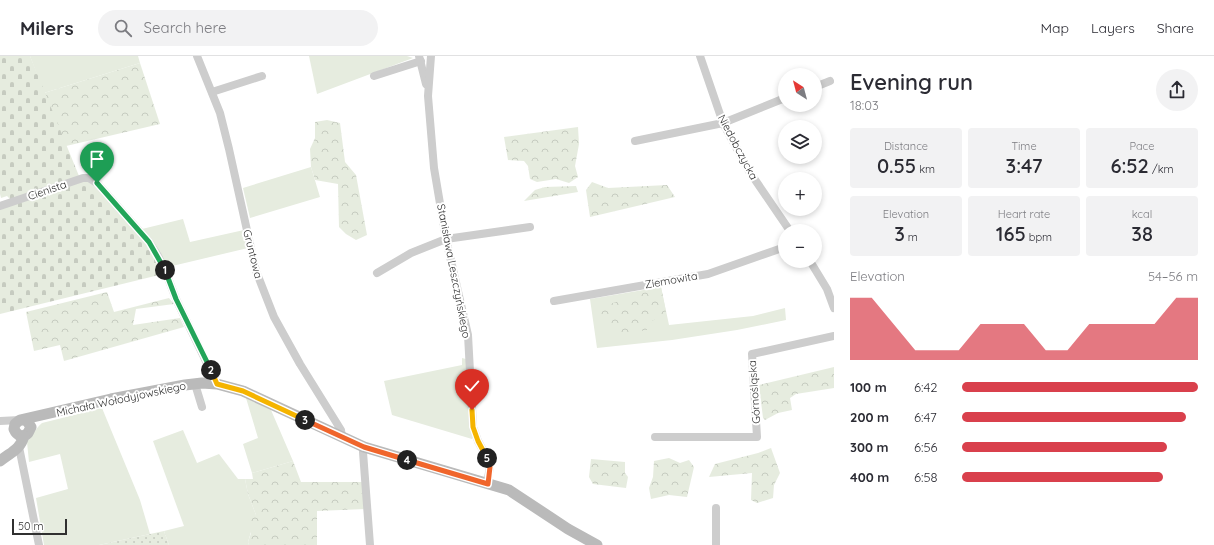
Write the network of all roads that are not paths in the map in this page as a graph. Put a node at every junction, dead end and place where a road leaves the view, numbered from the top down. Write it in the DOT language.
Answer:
graph roads {
  1 [pos="197,56"];
  2 [pos="431,56"];
  3 [pos="700,56"];
  4 [pos="420,59"];
  5 [pos="262,76"];
  6 [pos="374,76"];
  7 [pos="830,81"];
  8 [pos="822,84"];
  9 [pos="212,92"];
  10 [pos="428,96"];
  11 [pos="778,101"];
  12 [pos="723,123"];
  13 [pos="635,141"];
  14 [pos="0,206"];
  15 [pos="785,224"];
  16 [pos="530,227"];
  17 [pos="446,239"];
  18 [pos="778,250"];
  19 [pos="814,268"];
  20 [pos="377,273"];
  21 [pos="554,301"];
  22 [pos="834,308"];
  23 [pos="834,336"];
  24 [pos="195,384"];
  25 [pos="217,384"];
  26 [pos="202,407"];
  27 [pos="0,421"];
  28 [pos="21,427"];
  29 [pos="342,437"];
  30 [pos="655,437"];
  31 [pos="19,447"];
  32 [pos="364,447"];
  33 [pos="9,453"];
  34 [pos="0,461"];
  35 [pos="488,484"];
  36 [pos="716,508"];
  37 [pos="39,545"];
  38 [pos="370,545"];
  39 [pos="597,545"];
  40 [pos="716,545"];
  1 -- 9 [label="street, Gruntowa"];
  2 -- 10 [label="street, Stanisława Leszczyńskiego"];
  3 -- 12 [label="street, Niedobczycka"];
  4 -- 6 [label="street"];
  4 -- 10 [label="street"];
  5 -- 9 [label="street"];
  7 -- 8 [label="street"];
  9 -- 29 [label="street, Gruntowa"];
  10 -- 17 [label="street, Stanisława Leszczyńskiego"];
  11 -- 12 [label="street"];
  12 -- 13 [label="street"];
  12 -- 15 [label="street, Niedobczycka"];
  14 -- 25 [label="street, Cienista"];
  16 -- 17 [label="street"];
  17 -- 20 [label="street"];
  17 -- 35 [label="street, Stanisława Leszczyńskiego"];
  18 -- 21 [label="street, Ziemowita"];
  19 -- 22 [label="street"];
  23 -- 30 [label="street, Górnośląska"];
  24 -- 25 [label="street, Michała Wołodyjowskiego"];
  24 -- 26 [label="street, Michała Wołodyjowskiego"];
  24 -- 28 [label="street, Michała Wołodyjowskiego"];
  25 -- 29 [label="street, Michała Wołodyjowskiego"];
  27 -- 28 [label="street"];
  28 -- 31 [label="street"];
  28 -- 33 [label="street"];
  29 -- 32 [label="street, Michała Wołodyjowskiego"];
  31 -- 33 [label="street"];
  31 -- 37 [label="street"];
  32 -- 35 [label="street, Michała Wołodyjowskiego"];
  32 -- 38 [label="street"];
  33 -- 34 [label="street"];
  35 -- 39 [label="street, Michała Wołodyjowskiego"];
  36 -- 40 [label="street"];
}
